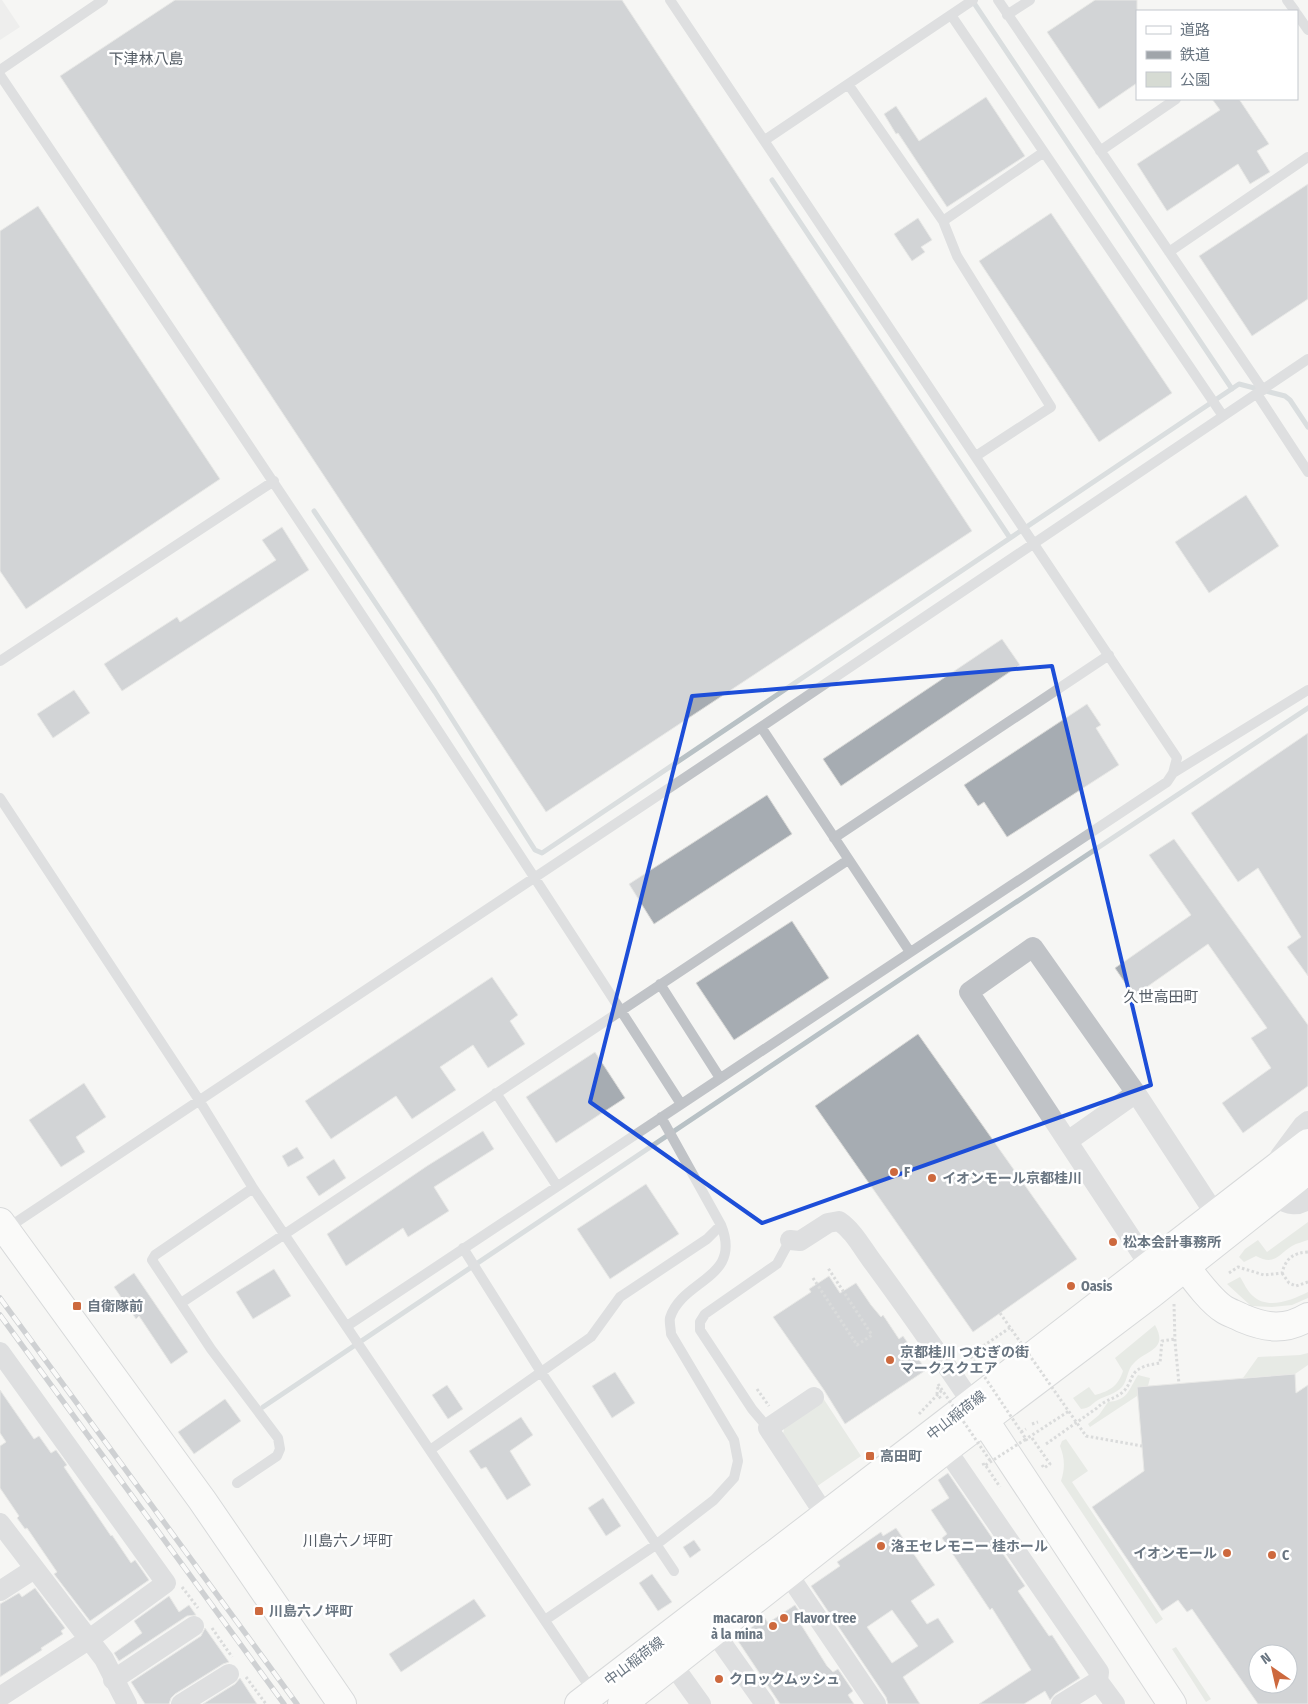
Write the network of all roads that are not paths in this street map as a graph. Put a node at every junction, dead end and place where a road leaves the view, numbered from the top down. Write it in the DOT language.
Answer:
graph roads {
  1 [pos="103,0"];
  2 [pos="670,0"];
  3 [pos="973,0"];
  4 [pos="998,0"];
  5 [pos="1030,0"];
  6 [pos="951,14"];
  7 [pos="1008,15"];
  8 [pos="1298,15"];
  9 [pos="1308,30"];
  10 [pos="0,70"];
  11 [pos="0,75"];
  12 [pos="848,84"];
  13 [pos="1175,100"];
  14 [pos="765,140"];
  15 [pos="1100,151"];
  16 [pos="1044,152"];
  17 [pos="1308,157"];
  18 [pos="943,221"];
  19 [pos="1169,252"];
  20 [pos="1308,359"];
  21 [pos="1260,392"];
  22 [pos="1223,416"];
  23 [pos="976,456"];
  24 [pos="1308,472"];
  25 [pos="274,481"];
  26 [pos="1034,543"];
  27 [pos="1109,655"];
  28 [pos="0,662"];
  29 [pos="1308,690"];
  30 [pos="761,727"];
  31 [pos="1174,773"];
  32 [pos="0,798"];
  33 [pos="834,838"];
  34 [pos="848,860"];
  35 [pos="535,877"];
  36 [pos="910,952"];
  37 [pos="660,984"];
  38 [pos="621,1011"];
  39 [pos="720,1078"];
  40 [pos="1136,1093"];
  41 [pos="496,1094"];
  42 [pos="199,1100"];
  43 [pos="681,1104"];
  44 [pos="661,1117"];
  45 [pos="1308,1122"];
  46 [pos="1068,1141"];
  47 [pos="1308,1143"];
  48 [pos="1308,1170"];
  49 [pos="1270,1185"];
  50 [pos="557,1186"];
  51 [pos="253,1188"];
  52 [pos="1308,1199"];
  53 [pos="1215,1214"];
  54 [pos="721,1225"];
  55 [pos="3,1226"];
  56 [pos="284,1234"];
  57 [pos="790,1240"];
  58 [pos="463,1248"];
  59 [pos="1178,1257"];
  60 [pos="1149,1265"];
  61 [pos="181,1303"];
  62 [pos="1308,1317"];
  63 [pos="347,1326"];
  64 [pos="0,1352"];
  65 [pos="541,1372"];
  66 [pos="814,1397"];
  67 [pos="978,1412"];
  68 [pos="770,1418"];
  69 [pos="946,1449"];
  70 [pos="430,1450"];
  71 [pos="237,1483"];
  72 [pos="825,1515"];
  73 [pos="0,1523"];
  74 [pos="657,1544"];
  75 [pos="34,1569"];
  76 [pos="674,1571"];
  77 [pos="788,1574"];
  78 [pos="0,1591"];
  79 [pos="545,1620"];
  80 [pos="194,1626"];
  81 [pos="714,1632"];
  82 [pos="88,1640"];
  83 [pos="673,1665"];
  84 [pos="229,1674"];
  85 [pos="113,1680"];
  86 [pos="1098,1681"];
  87 [pos="0,1697"];
  88 [pos="586,1698"];
  89 [pos="127,1704"];
  90 [pos="182,1704"];
  91 [pos="342,1704"];
  92 [pos="622,1704"];
  93 [pos="701,1704"];
  94 [pos="764,1704"];
  95 [pos="876,1704"];
  96 [pos="1061,1704"];
  97 [pos="1115,1704"];
  98 [pos="1172,1704"];
  1 -- 10 [label="lane"];
  2 -- 14 [label="lane"];
  3 -- 6 [label="lane"];
  4 -- 7 [label="lane"];
  5 -- 7 [label="lane"];
  6 -- 12 [label="lane"];
  6 -- 16 [label="lane"];
  7 -- 15 [label="lane"];
  8 -- 9 [label="lane"];
  11 -- 25 [label="lane"];
  12 -- 14 [label="lane"];
  12 -- 18 [label="lane"];
  13 -- 15 [label="lane"];
  14 -- 23 [label="lane"];
  15 -- 19 [label="lane"];
  16 -- 18 [label="lane"];
  16 -- 22 [label="lane"];
  17 -- 19 [label="lane"];
  18 -- 23 [label="lane"];
  19 -- 21 [label="lane"];
  20 -- 21 [label="lane"];
  21 -- 22 [label="lane"];
  21 -- 24 [label="lane"];
  22 -- 26 [label="lane"];
  23 -- 26 [label="lane"];
  25 -- 28 [label="lane"];
  25 -- 35 [label="lane"];
  26 -- 27 [label="lane"];
  26 -- 30 [label="lane"];
  27 -- 31 [label="lane"];
  27 -- 33 [label="lane"];
  29 -- 31 [label="lane"];
  30 -- 33 [label="lane"];
  30 -- 35 [label="lane"];
  31 -- 36 [label="lane"];
  32 -- 42 [label="lane"];
  33 -- 34 [label="lane"];
  34 -- 36 [label="lane"];
  34 -- 37 [label="lane"];
  35 -- 38 [label="lane"];
  35 -- 42 [label="lane"];
  36 -- 39 [label="lane"];
  37 -- 38 [label="lane"];
  37 -- 39 [label="lane"];
  38 -- 41 [label="lane"];
  38 -- 43 [label="lane"];
  39 -- 43 [label="lane"];
  40 -- 46 [label="street"];
  40 -- 46 [label="street"];
  40 -- 53 [label="street"];
  41 -- 50 [label="lane"];
  41 -- 56 [label="lane"];
  42 -- 51 [label="lane"];
  42 -- 55 [label="lane"];
  43 -- 44 [label="lane"];
  44 -- 50 [label="lane"];
  44 -- 54 [label="lane"];
  45 -- 49 [label="street"];
  46 -- 60 [label="street"];
  47 -- 49 [label="main road, 中山稲荷線"];
  48 -- 49 [label="main road, 中山稲荷線"];
  49 -- 52 [label="street"];
  49 -- 53 [label="main road, 中山稲荷線"];
  49 -- 59 [label="main road, 中山稲荷線"];
  50 -- 58 [label="lane"];
  51 -- 56 [label="lane"];
  51 -- 61 [label="lane"];
  53 -- 59 [label="main road, 中山稲荷線"];
  54 -- 65 [label="lane"];
  54 -- 74 [label="lane"];
  55 -- 91 [label="main road"];
  56 -- 61 [label="lane"];
  56 -- 63 [label="lane"];
  57 -- 67 [label="street"];
  57 -- 68 [label="lane"];
  58 -- 63 [label="lane"];
  58 -- 65 [label="lane"];
  59 -- 60 [label="main road, 中山稲荷線"];
  59 -- 62 [label="main road"];
  59 -- 67 [label="main road, 中山稲荷線"];
  60 -- 67 [label="main road, 中山稲荷線"];
  61 -- 71 [label="lane"];
  63 -- 70 [label="lane"];
  64 -- 82 [label="street"];
  65 -- 70 [label="lane"];
  65 -- 74 [label="lane"];
  66 -- 68 [label="street"];
  67 -- 69 [label="main road, 中山稲荷線"];
  67 -- 72 [label="main road, 中山稲荷線"];
  67 -- 98 [label="main road"];
  68 -- 72 [label="street"];
  69 -- 77 [label="main road, 中山稲荷線"];
  69 -- 86 [label="street"];
  70 -- 79 [label="lane"];
  72 -- 88 [label="main road, 中山稲荷線"];
  73 -- 75 [label="street"];
  74 -- 76 [label="lane"];
  74 -- 79 [label="lane"];
  75 -- 78 [label="street"];
  75 -- 82 [label="street"];
  77 -- 81 [label="main road, 中山稲荷線"];
  77 -- 95 [label="street"];
  79 -- 88 [label="lane"];
  80 -- 85 [label="street"];
  81 -- 83 [label="main road, 中山稲荷線"];
  81 -- 94 [label="street"];
  82 -- 85 [label="street"];
  82 -- 87 [label="street"];
  83 -- 92 [label="main road, 中山稲荷線"];
  83 -- 93 [label="street"];
  84 -- 90 [label="street"];
  85 -- 89 [label="street"];
  86 -- 96 [label="street"];
  86 -- 97 [label="street"];
}
